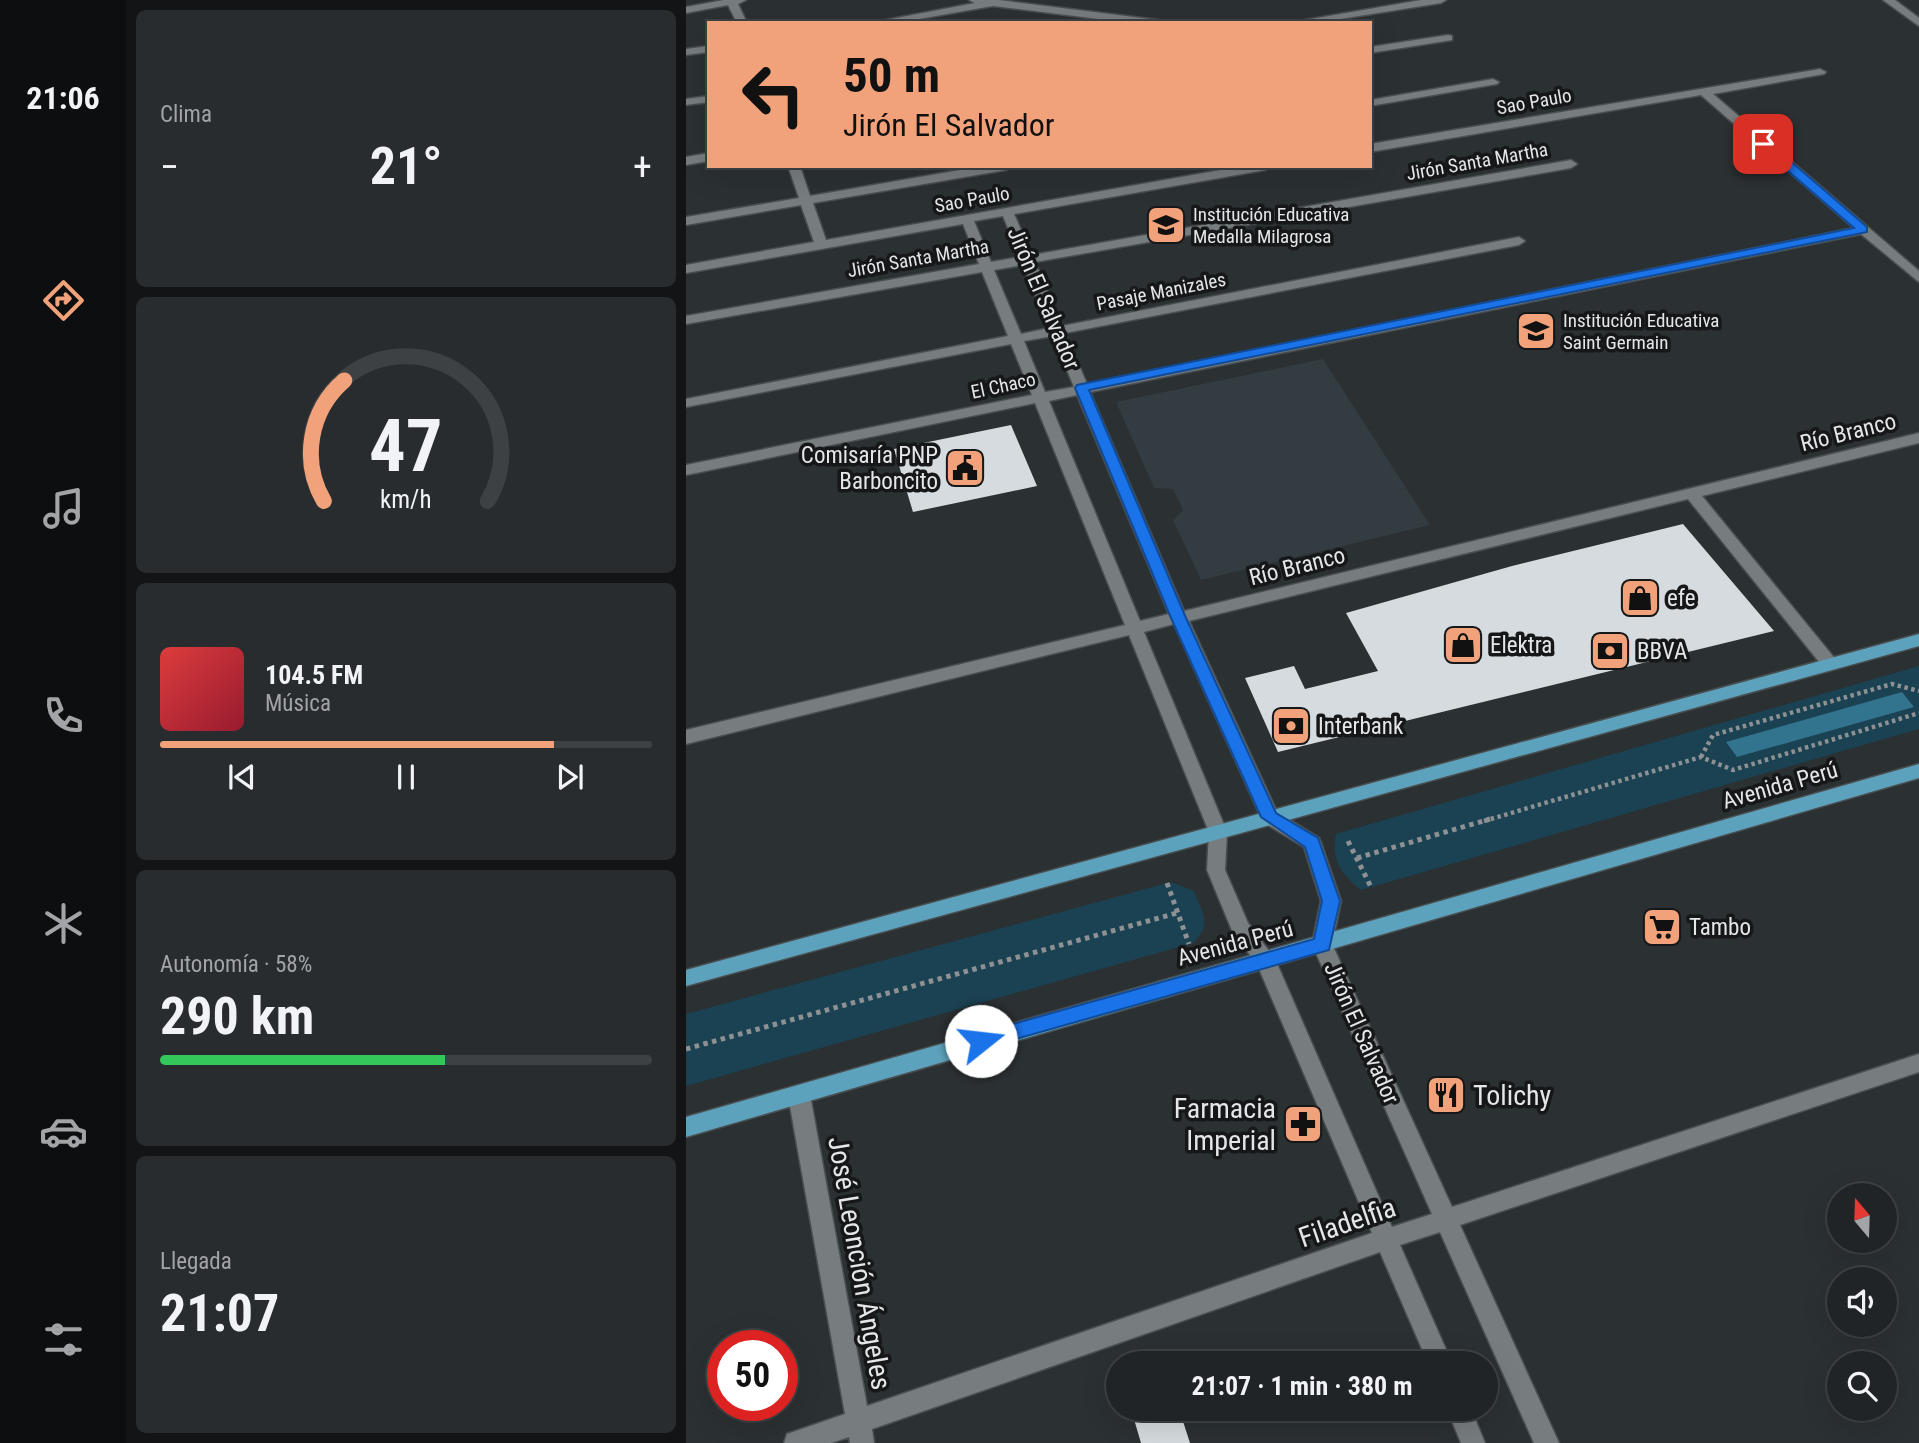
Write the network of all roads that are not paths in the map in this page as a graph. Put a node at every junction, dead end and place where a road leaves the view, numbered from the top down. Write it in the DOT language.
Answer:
graph roads {
  1 [pos="974,0"];
  2 [pos="1441,0"];
  3 [pos="1888,0"];
  4 [pos="737,1"];
  5 [pos="996,4"];
  6 [pos="686,10"];
  7 [pos="1916,19"];
  8 [pos="742,21"];
  9 [pos="888,21"];
  10 [pos="1140,21"];
  11 [pos="1306,21"];
  12 [pos="1448,38"];
  13 [pos="707,49"];
  14 [pos="1372,50"];
  15 [pos="686,52"];
  16 [pos="1820,72"];
  17 [pos="1493,82"];
  18 [pos="1704,92"];
  19 [pos="707,99"];
  20 [pos="686,102"];
  21 [pos="1372,103"];
  22 [pos="1372,148"];
  23 [pos="707,157"];
  24 [pos="686,161"];
  25 [pos="1571,164"];
  26 [pos="795,168"];
  27 [pos="995,168"];
  28 [pos="1254,168"];
  29 [pos="806,201"];
  30 [pos="1007,212"];
  31 [pos="967,219"];
  32 [pos="686,220"];
  33 [pos="1863,230"];
  34 [pos="1519,241"];
  35 [pos="821,245"];
  36 [pos="1027,259"];
  37 [pos="986,265"];
  38 [pos="686,269"];
  39 [pos="1919,278"];
  40 [pos="686,320"];
  41 [pos="1058,331"];
  42 [pos="1016,339"];
  43 [pos="1082,388"];
  44 [pos="1040,397"];
  45 [pos="686,403"];
  46 [pos="1919,438"];
  47 [pos="686,470"];
  48 [pos="1692,494"];
  49 [pos="1179,618"];
  50 [pos="1134,629"];
  51 [pos="1919,640"];
  52 [pos="1830,664"];
  53 [pos="686,737"];
  54 [pos="1919,771"];
  55 [pos="1269,817"];
  56 [pos="1218,832"];
  57 [pos="1322,944"];
  58 [pos="1265,959"];
  59 [pos="686,978"];
  60 [pos="1919,1063"];
  61 [pos="799,1094"];
  62 [pos="686,1127"];
  63 [pos="1446,1221"];
  64 [pos="1387,1239"];
  65 [pos="1435,1351"];
  66 [pos="1464,1421"];
  67 [pos="860,1432"];
  68 [pos="796,1443"];
  69 [pos="1474,1443"];
  70 [pos="1547,1443"];
  1 -- 5 [label="street"];
  2 -- 11 [label="street"];
  3 -- 7 [label="street"];
  4 -- 6 [label="street"];
  4 -- 8 [label="street"];
  5 -- 9 [label="street"];
  5 -- 10 [label="street"];
  12 -- 14 [label="street"];
  13 -- 15 [label="street"];
  16 -- 18 [label="street, Sao Paulo"];
  17 -- 21 [label="street"];
  18 -- 22 [label="street, Sao Paulo"];
  18 -- 33 [label="street"];
  19 -- 20 [label="street"];
  23 -- 24 [label="street"];
  25 -- 36 [label="street, Jirón Santa Martha"];
  26 -- 29 [label="street"];
  27 -- 29 [label="street"];
  28 -- 30 [label="street, Sao Paulo"];
  29 -- 32 [label="street"];
  29 -- 35 [label="street"];
  30 -- 31 [label="street, Sao Paulo"];
  30 -- 36 [label="street, Jirón El Salvador"];
  31 -- 35 [label="street, Sao Paulo"];
  31 -- 37 [label="street, Jirón El Salvador"];
  33 -- 39 [label="street"];
  33 -- 43 [label="street, El Chaco"];
  34 -- 41 [label="street, Pasaje Manizales"];
  35 -- 38 [label="street, Sao Paulo"];
  36 -- 37 [label="street, Jirón Santa Martha"];
  36 -- 41 [label="street, Jirón El Salvador"];
  37 -- 40 [label="street, Jirón Santa Martha"];
  37 -- 42 [label="street, Jirón El Salvador"];
  41 -- 42 [label="street, Pasaje Manizales"];
  41 -- 43 [label="street, Jirón El Salvador"];
  42 -- 44 [label="street, Jirón El Salvador"];
  42 -- 45 [label="street, Pasaje Manizales"];
  43 -- 44 [label="street, El Chaco"];
  43 -- 49 [label="street, Jirón El Salvador"];
  44 -- 47 [label="street, El Chaco"];
  44 -- 50 [label="street, Jirón El Salvador"];
  46 -- 48 [label="street, Río Branco"];
  48 -- 49 [label="street, Río Branco"];
  48 -- 52 [label="street"];
  49 -- 50 [label="street, Río Branco"];
  49 -- 55 [label="street, Jirón El Salvador"];
  50 -- 53 [label="street, Río Branco"];
  50 -- 56 [label="street, Jirón El Salvador"];
  51 -- 52 [label="main road"];
  52 -- 55 [label="main road"];
  54 -- 57 [label="main road, Avenida Perú"];
  55 -- 56 [label="main road"];
  55 -- 57 [label="street, Jirón El Salvador"];
  56 -- 58 [label="street, Jirón El Salvador"];
  56 -- 59 [label="main road"];
  57 -- 58 [label="main road, Avenida Perú"];
  57 -- 63 [label="street, Jirón El Salvador"];
  58 -- 61 [label="main road, Avenida Perú"];
  58 -- 64 [label="street, Jirón El Salvador"];
  60 -- 63 [label="street, Filadelfia"];
  61 -- 62 [label="main road, Avenida Perú"];
  61 -- 67 [label="street, José Leonción Ángeles"];
  63 -- 64 [label="street, Filadelfia"];
  63 -- 70 [label="street, Jirón El Salvador"];
  64 -- 65 [label="street, Jirón El Salvador"];
  64 -- 67 [label="street, Filadelfia"];
  66 -- 69 [label="street"];
  67 -- 68 [label="street, Filadelfia"];
}
